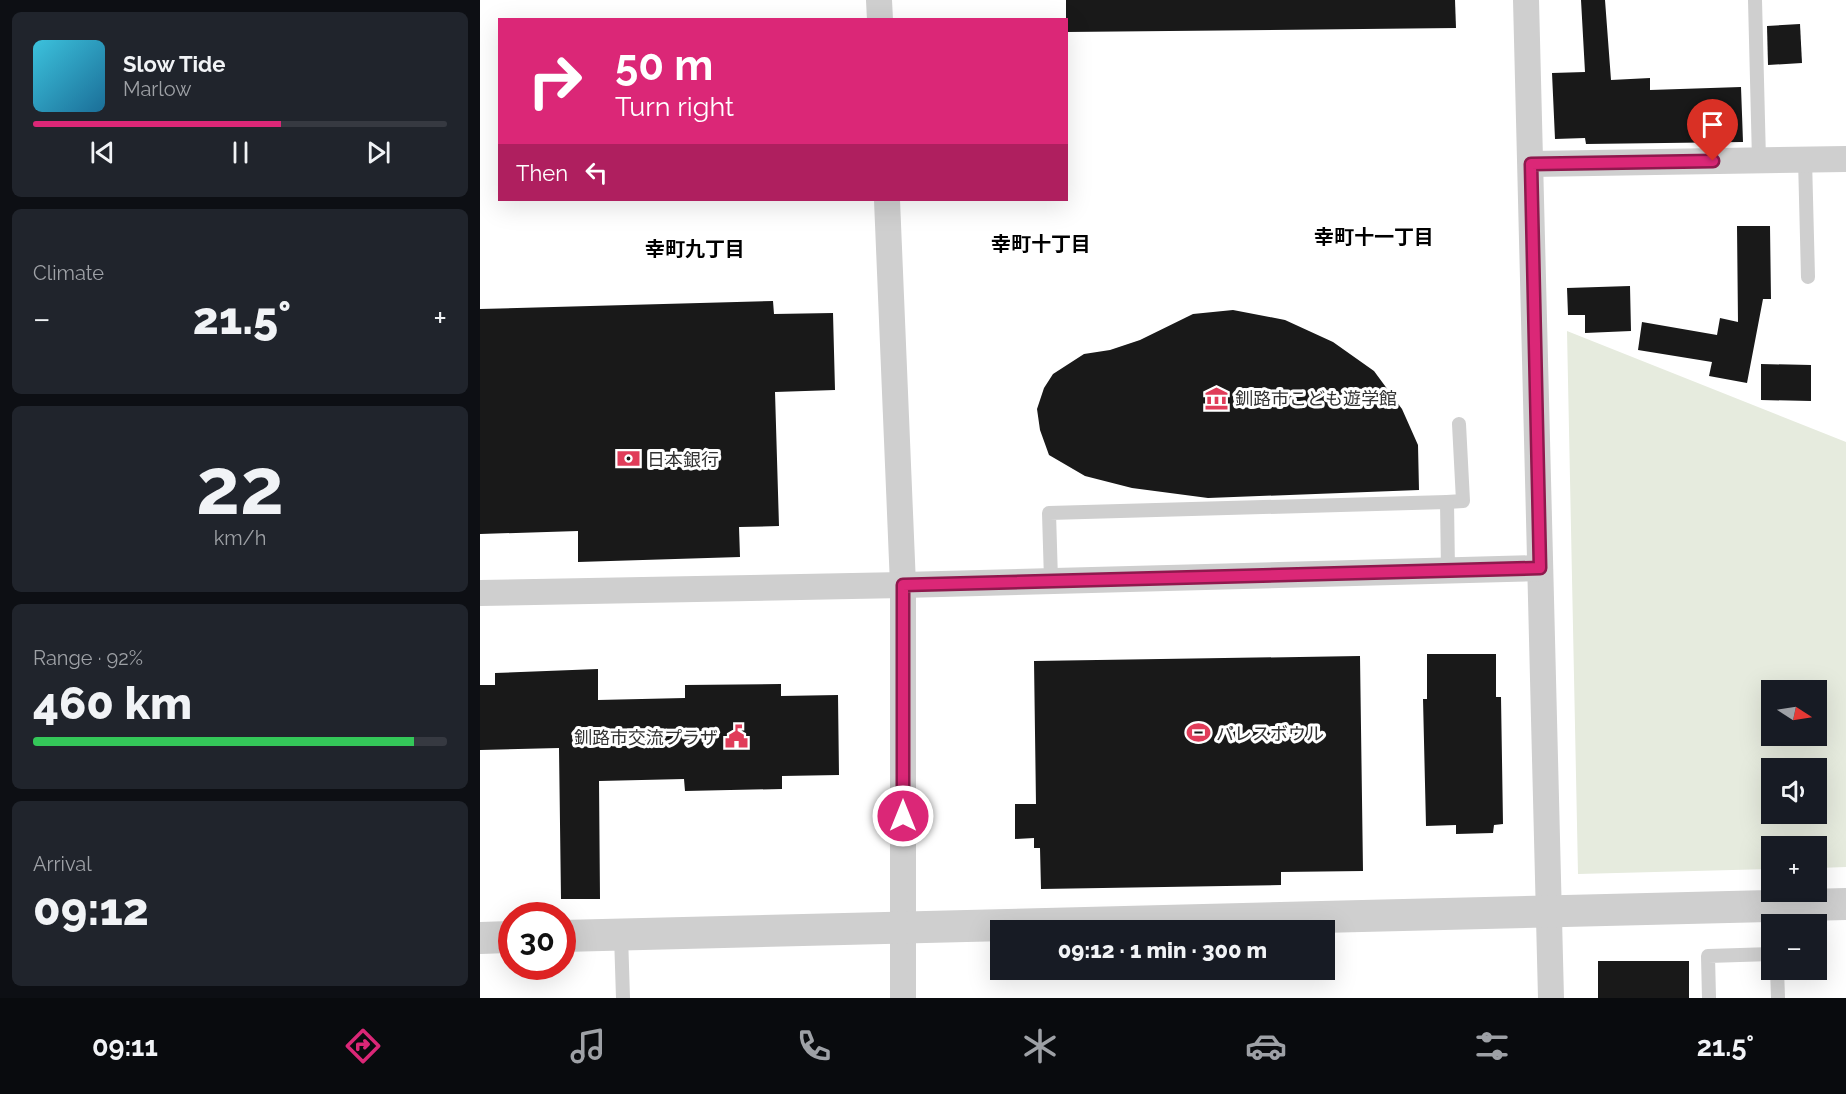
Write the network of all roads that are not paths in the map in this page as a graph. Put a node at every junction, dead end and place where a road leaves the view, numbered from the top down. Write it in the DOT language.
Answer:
graph roads {
  1 [pos="879,0"];
  2 [pos="1526,0"];
  3 [pos="1755,0"];
  4 [pos="880,18"];
  5 [pos="1805,159"];
  6 [pos="1846,159"];
  7 [pos="1759,160"];
  8 [pos="1531,164"];
  9 [pos="887,201"];
  10 [pos="1808,278"];
  11 [pos="1459,424"];
  12 [pos="1447,502"];
  13 [pos="1540,568"];
  14 [pos="1448,570"];
  15 [pos="1051,580"];
  16 [pos="903,585"];
  17 [pos="480,593"];
  18 [pos="1846,904"];
  19 [pos="1550,912"];
  20 [pos="902,928"];
  21 [pos="621,935"];
  22 [pos="576,936"];
  23 [pos="498,937"];
  24 [pos="480,938"];
  25 [pos="1761,954"];
  26 [pos="1777,980"];
  27 [pos="623,998"];
  28 [pos="903,998"];
  29 [pos="1551,998"];
  30 [pos="1709,998"];
  31 [pos="1778,998"];
  1 -- 4 [label="street"];
  2 -- 8 [label="street"];
  3 -- 7 [label="lane"];
  5 -- 6 [label="street"];
  5 -- 7 [label="street"];
  5 -- 10 [label="lane"];
  7 -- 8 [label="street"];
  8 -- 13 [label="street"];
  9 -- 16 [label="street"];
  11 -- 12 [label="lane"];
  12 -- 14 [label="lane"];
  12 -- 15 [label="lane"];
  13 -- 14 [label="street"];
  13 -- 19 [label="street"];
  14 -- 15 [label="street"];
  15 -- 16 [label="street"];
  16 -- 17 [label="street"];
  16 -- 20 [label="street"];
  18 -- 19 [label="street"];
  19 -- 20 [label="street"];
  19 -- 29 [label="street"];
  20 -- 21 [label="street"];
  20 -- 28 [label="street"];
  21 -- 22 [label="street"];
  21 -- 27 [label="lane"];
  23 -- 24 [label="street"];
  25 -- 30 [label="lane"];
  26 -- 31 [label="lane"];
}
